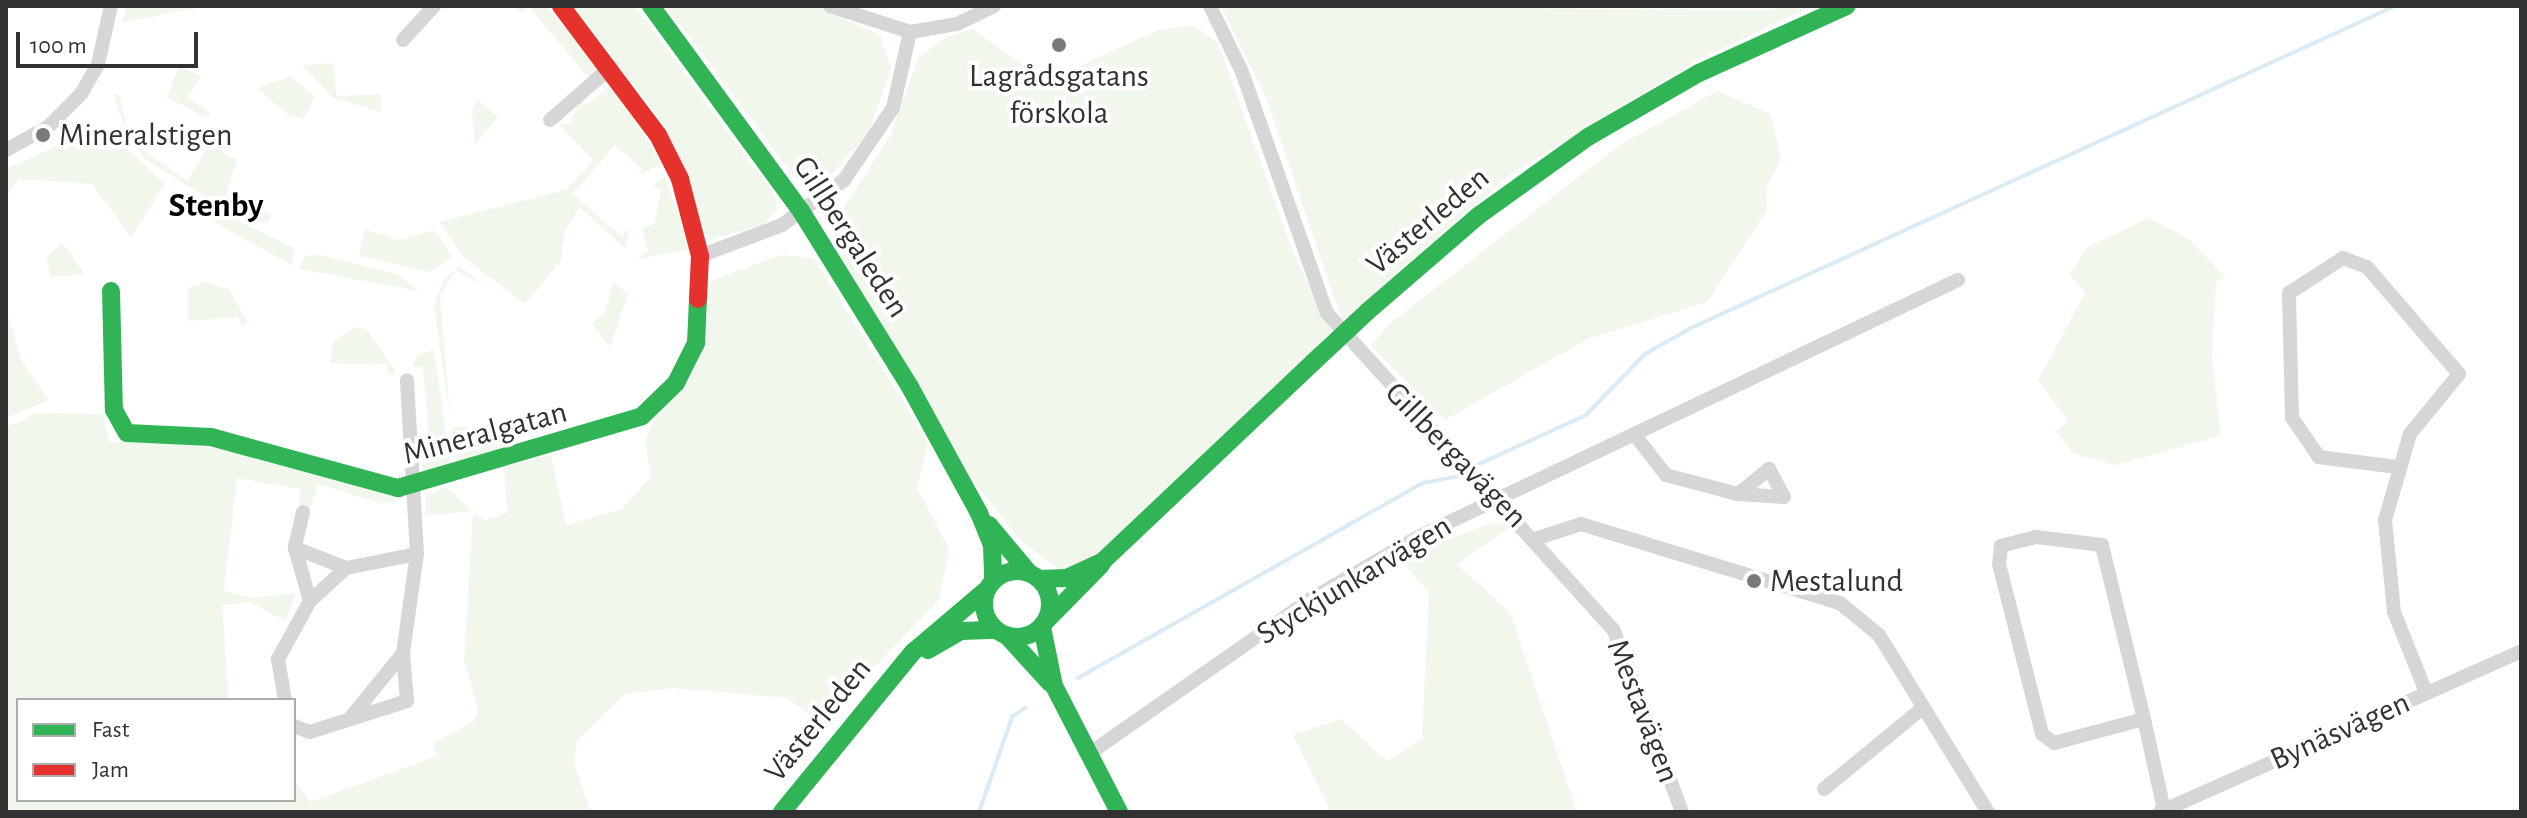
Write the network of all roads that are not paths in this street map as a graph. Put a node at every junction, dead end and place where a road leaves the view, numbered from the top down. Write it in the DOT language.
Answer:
graph roads {
  1 [pos="111,6"];
  2 [pos="434,6"];
  3 [pos="561,6"];
  4 [pos="651,6"];
  5 [pos="830,6"];
  6 [pos="994,6"];
  7 [pos="1210,6"];
  8 [pos="1847,6"];
  9 [pos="910,32"];
  10 [pos="403,40"];
  11 [pos="611,67"];
  12 [pos="550,120"];
  13 [pos="6,150"];
  14 [pos="801,211"];
  15 [pos="700,256"];
  16 [pos="1958,280"];
  17 [pos="111,291"];
  18 [pos="407,380"];
  19 [pos="1634,434"];
  20 [pos="2397,467"];
  21 [pos="416,487"];
  22 [pos="1738,494"];
  23 [pos="1497,500"];
  24 [pos="303,512"];
  25 [pos="979,513"];
  26 [pos="1538,538"];
  27 [pos="295,548"];
  28 [pos="417,554"];
  29 [pos="1103,561"];
  30 [pos="346,568"];
  31 [pos="1034,576"];
  32 [pos="990,585"];
  33 [pos="310,601"];
  34 [pos="1043,624"];
  35 [pos="1001,633"];
  36 [pos="2521,651"];
  37 [pos="403,653"];
  38 [pos="901,666"];
  39 [pos="1054,686"];
  40 [pos="2426,692"];
  41 [pos="285,698"];
  42 [pos="1924,707"];
  43 [pos="352,716"];
  44 [pos="2144,719"];
  45 [pos="296,728"];
  46 [pos="1090,753"];
  47 [pos="1824,789"];
  48 [pos="2162,811"];
  49 [pos="782,812"];
  50 [pos="1119,812"];
  51 [pos="1682,812"];
  52 [pos="1988,812"];
  1 -- 13 [label="street"];
  2 -- 10 [label="street"];
  3 -- 11 [label="main road, Mineralgatan"];
  4 -- 14 [label="main road, Gillbergaleden"];
  5 -- 9 [label="street"];
  6 -- 9 [label="street"];
  7 -- 23 [label="street, Gillbergavägen"];
  8 -- 29 [label="main road, Västerleden, bridge"];
  9 -- 14 [label="street"];
  11 -- 12 [label="street"];
  11 -- 15 [label="main road, Mineralgatan"];
  14 -- 15 [label="street"];
  14 -- 25 [label="main road, Gillbergaleden"];
  15 -- 21 [label="main road, Mineralgatan"];
  16 -- 19 [label="street, Styckjunkarvägen"];
  17 -- 21 [label="main road, Mineralgatan"];
  18 -- 21 [label="street"];
  19 -- 22 [label="street"];
  19 -- 23 [label="street, Styckjunkarvägen"];
  20 -- 20 [label="street"];
  20 -- 40 [label="street"];
  21 -- 28 [label="street"];
  23 -- 26 [label="street, Gillbergavägen"];
  23 -- 46 [label="street, Styckjunkarvägen"];
  24 -- 27 [label="street"];
  25 -- 31 [label="main road, Gillbergaleden"];
  25 -- 32 [label="main road, Gillbergaleden"];
  26 -- 42 [label="street, Gillbergavägen"];
  26 -- 51 [label="street, Mestavägen"];
  27 -- 30 [label="street"];
  27 -- 33 [label="street"];
  28 -- 30 [label="street"];
  28 -- 37 [label="street"];
  29 -- 31 [label="main road, Västerleden"];
  29 -- 34 [label="main road, Västerleden"];
  30 -- 33 [label="street"];
  31 -- 32 [label="main road"];
  31 -- 34 [label="main road"];
  32 -- 35 [label="main road"];
  32 -- 38 [label="main road, Västerleden"];
  33 -- 41 [label="street"];
  34 -- 35 [label="main road"];
  34 -- 39 [label="main road"];
  35 -- 38 [label="main road, Västerleden"];
  35 -- 39 [label="main road"];
  36 -- 40 [label="street, Bynäsvägen"];
  37 -- 43 [label="street"];
  37 -- 43 [label="street"];
  38 -- 49 [label="main road, Västerleden"];
  39 -- 46 [label="main road"];
  40 -- 48 [label="street, Bynäsvägen"];
  42 -- 47 [label="street"];
  42 -- 52 [label="street, Gillbergavägen"];
  43 -- 45 [label="street"];
  44 -- 44 [label="street"];
  44 -- 48 [label="street"];
  46 -- 50 [label="main road"];
}
